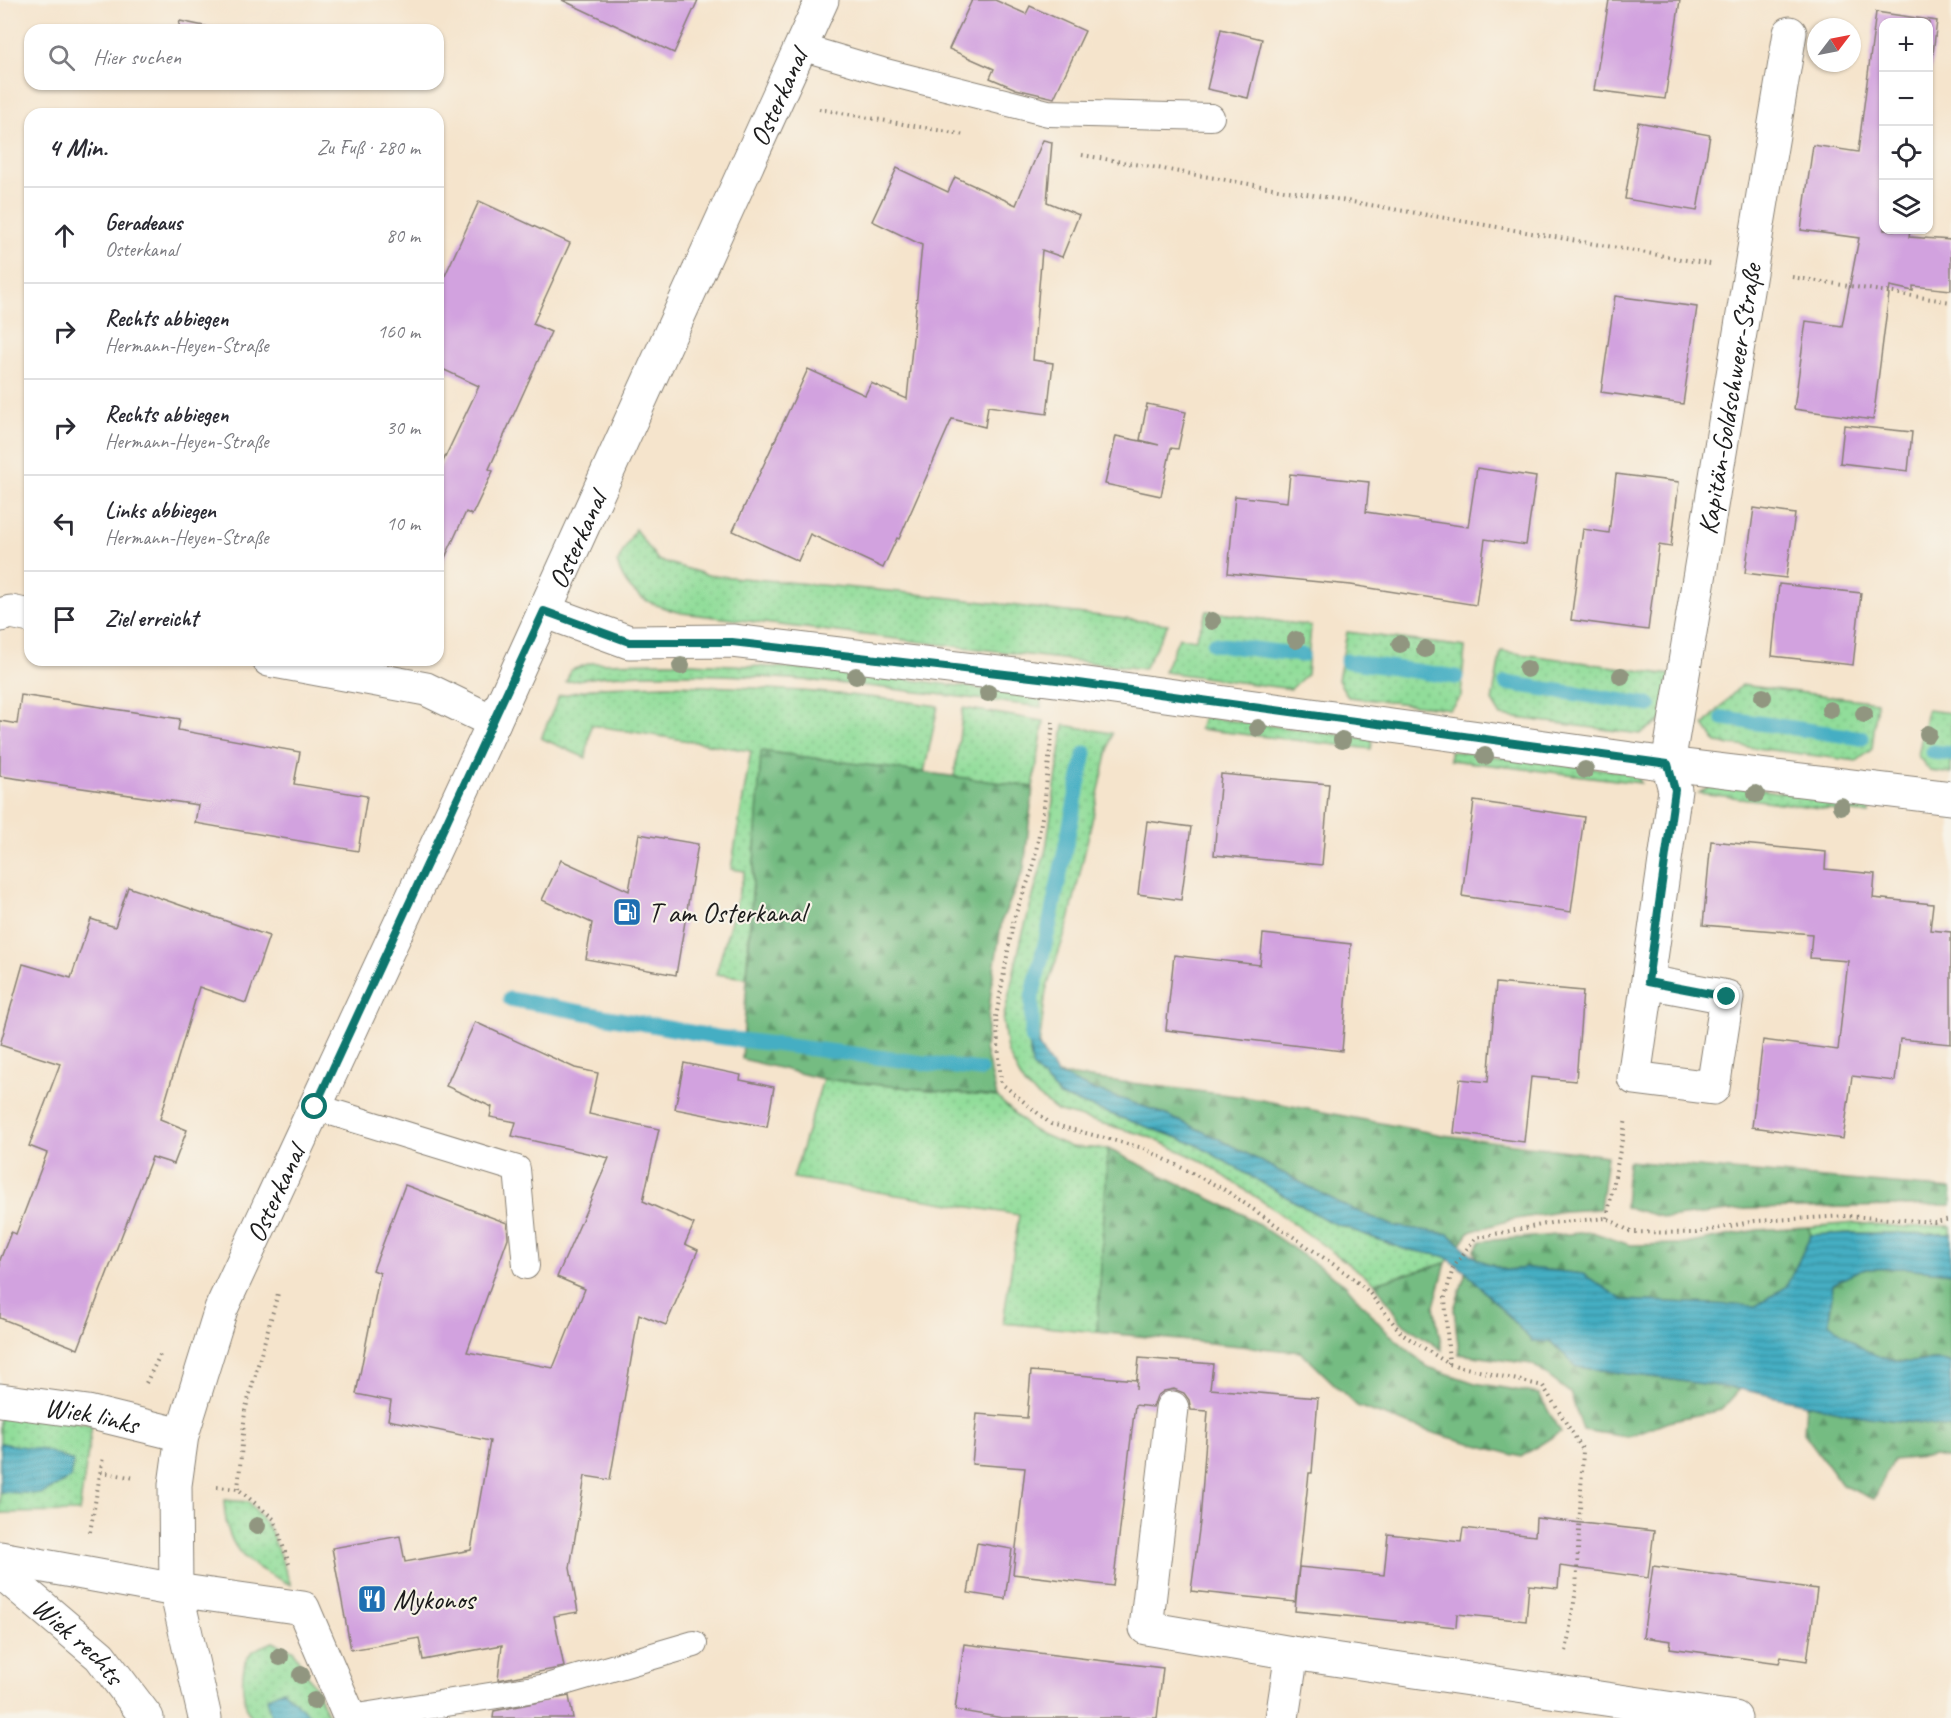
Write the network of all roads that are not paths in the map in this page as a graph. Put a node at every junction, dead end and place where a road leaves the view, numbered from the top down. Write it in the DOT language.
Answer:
graph roads {
  1 [pos="822,0"];
  2 [pos="1790,33"];
  3 [pos="801,47"];
  4 [pos="1211,117"];
  5 [pos="544,611"];
  6 [pos="0,615"];
  7 [pos="24,615"];
  8 [pos="301,666"];
  9 [pos="494,722"];
  10 [pos="1668,764"];
  11 [pos="1951,798"];
  12 [pos="1648,982"];
  13 [pos="315,1107"];
  14 [pos="526,1266"];
  15 [pos="0,1400"];
  16 [pos="1172,1408"];
  17 [pos="182,1435"];
  18 [pos="0,1558"];
  19 [pos="0,1571"];
  20 [pos="176,1590"];
  21 [pos="694,1644"];
  22 [pos="1292,1653"];
  23 [pos="1592,1707"];
  24 [pos="147,1718"];
  25 [pos="204,1718"];
  26 [pos="350,1718"];
  27 [pos="1282,1718"];
  28 [pos="1735,1718"];
  1 -- 3 [label="street, Osterkanal"];
  2 -- 10 [label="street, Kapitän-Goldschweer-Straße"];
  3 -- 4 [label="lane"];
  3 -- 5 [label="street, Osterkanal"];
  5 -- 9 [label="street, Osterkanal"];
  5 -- 10 [label="street"];
  6 -- 7 [label="street"];
  8 -- 9 [label="street"];
  9 -- 13 [label="street, Osterkanal"];
  10 -- 11 [label="street"];
  10 -- 12 [label="street"];
  12 -- 12 [label="street"];
  13 -- 14 [label="lane"];
  13 -- 17 [label="street, Osterkanal"];
  15 -- 17 [label="street, Wiek links"];
  16 -- 22 [label="street"];
  17 -- 20 [label="street, Osterkanal"];
  18 -- 20 [label="street, Wiek rechts"];
  19 -- 24 [label="street, Wiek rechts"];
  20 -- 25 [label="street, Osterkanal"];
  20 -- 26 [label="street, Wiek rechts"];
  21 -- 26 [label="lane"];
  22 -- 23 [label="street"];
  22 -- 27 [label="street"];
  23 -- 28 [label="street"];
}
